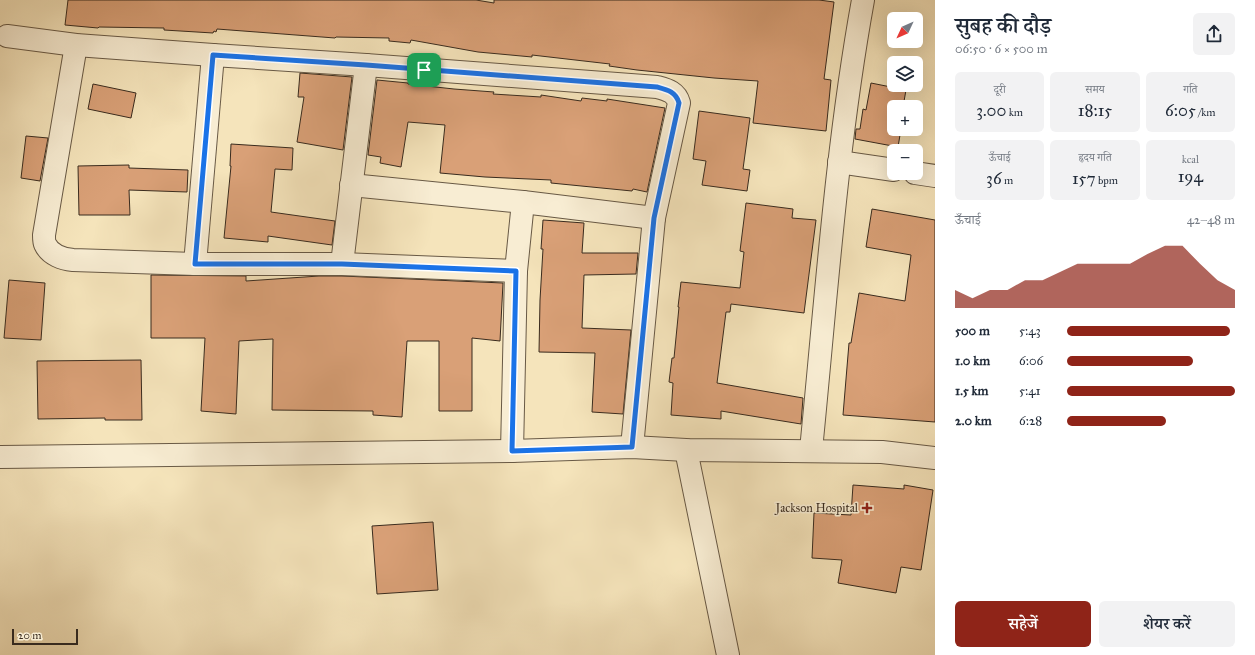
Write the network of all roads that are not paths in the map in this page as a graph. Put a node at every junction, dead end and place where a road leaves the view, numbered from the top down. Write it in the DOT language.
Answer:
graph roads {
  1 [pos="863,0"];
  2 [pos="6,36"];
  3 [pos="76,44"];
  4 [pos="213,55"];
  5 [pos="366,65"];
  6 [pos="840,162"];
  7 [pos="887,169"];
  8 [pos="923,174"];
  9 [pos="935,176"];
  10 [pos="351,185"];
  11 [pos="523,202"];
  12 [pos="654,218"];
  13 [pos="195,264"];
  14 [pos="342,264"];
  15 [pos="516,271"];
  16 [pos="632,447"];
  17 [pos="686,450"];
  18 [pos="810,450"];
  19 [pos="512,451"];
  20 [pos="0,457"];
  21 [pos="935,458"];
  22 [pos="728,655"];
  1 -- 6 [label="street"];
  2 -- 3 [label="street"];
  3 -- 4 [label="street"];
  3 -- 13 [label="street"];
  4 -- 5 [label="street"];
  4 -- 13 [label="street"];
  5 -- 10 [label="street"];
  5 -- 12 [label="street"];
  6 -- 7 [label="street"];
  6 -- 18 [label="street"];
  8 -- 9 [label="street"];
  10 -- 11 [label="street"];
  10 -- 14 [label="street"];
  11 -- 12 [label="street"];
  11 -- 15 [label="street"];
  12 -- 16 [label="street"];
  13 -- 14 [label="street"];
  14 -- 15 [label="street"];
  15 -- 19 [label="street"];
  16 -- 17 [label="street"];
  16 -- 19 [label="street"];
  17 -- 18 [label="street"];
  17 -- 22 [label="street"];
  18 -- 21 [label="street"];
  19 -- 20 [label="street"];
}
